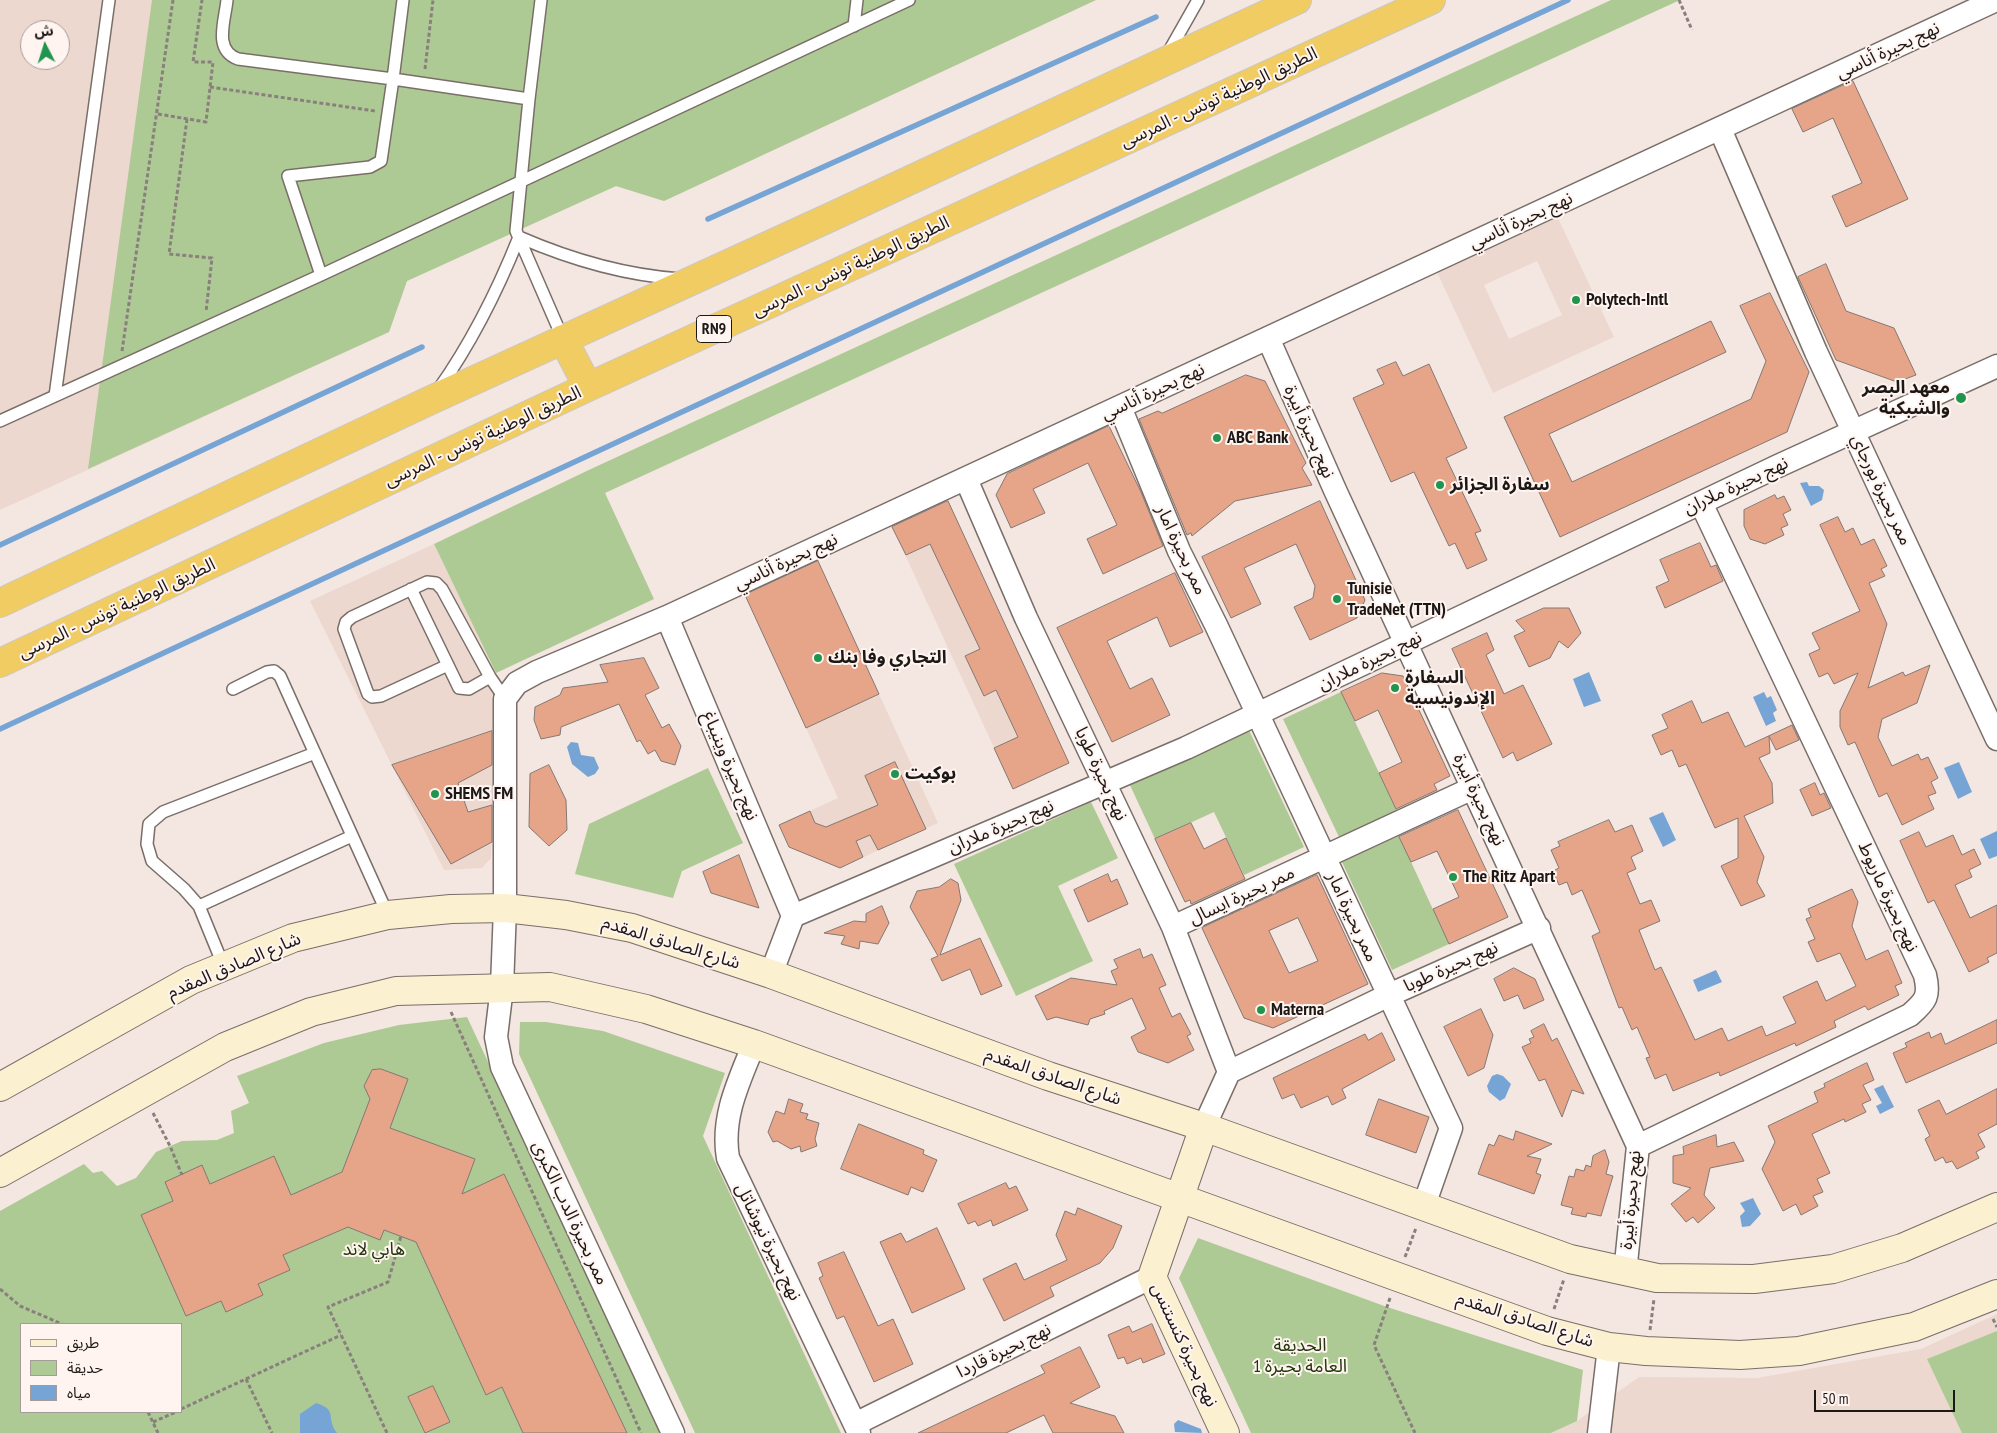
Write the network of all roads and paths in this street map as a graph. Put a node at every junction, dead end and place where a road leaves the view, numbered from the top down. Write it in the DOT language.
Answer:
graph roads {
  1 [pos="108,0"];
  2 [pos="174,0"];
  3 [pos="202,0"];
  4 [pos="227,0"];
  5 [pos="403,0"];
  6 [pos="433,0"];
  7 [pos="541,0"];
  8 [pos="857,0"];
  9 [pos="909,0"];
  10 [pos="1198,0"];
  11 [pos="1297,0"];
  12 [pos="1431,0"];
  13 [pos="1679,0"];
  14 [pos="1996,0"];
  15 [pos="854,26"];
  16 [pos="1692,30"];
  17 [pos="1161,62"];
  18 [pos="393,79"];
  19 [pos="423,83"];
  20 [pos="210,87"];
  21 [pos="528,99"];
  22 [pos="389,112"];
  23 [pos="158,114"];
  24 [pos="187,119"];
  25 [pos="1720,129"];
  26 [pos="521,182"];
  27 [pos="519,237"];
  28 [pos="321,275"];
  29 [pos="692,279"];
  30 [pos="204,329"];
  31 [pos="1268,338"];
  32 [pos="563,339"];
  33 [pos="120,367"];
  34 [pos="1995,373"];
  35 [pos="588,387"];
  36 [pos="55,396"];
  37 [pos="431,400"];
  38 [pos="1120,407"];
  39 [pos="0,422"];
  40 [pos="1854,430"];
  41 [pos="966,478"];
  42 [pos="1701,502"];
  43 [pos="411,589"];
  44 [pos="0,603"];
  45 [pos="667,616"];
  46 [pos="1407,642"];
  47 [pos="0,663"];
  48 [pos="448,665"];
  49 [pos="490,678"];
  50 [pos="233,689"];
  51 [pos="505,699"];
  52 [pos="1257,714"];
  53 [pos="1997,740"];
  54 [pos="315,753"];
  55 [pos="1105,782"];
  56 [pos="1474,788"];
  57 [pos="352,836"];
  58 [pos="1324,857"];
  59 [pos="199,906"];
  60 [pos="505,908"];
  61 [pos="388,914"];
  62 [pos="794,916"];
  63 [pos="1173,927"];
  64 [pos="1539,928"];
  65 [pos="224,967"];
  66 [pos="770,974"];
  67 [pos="502,987"];
  68 [pos="1389,995"];
  69 [pos="454,1019"];
  70 [pos="754,1044"];
  71 [pos="1229,1072"];
  72 [pos="0,1087"];
  73 [pos="142,1093"];
  74 [pos="1204,1127"];
  75 [pos="1638,1146"];
  76 [pos="0,1173"];
  77 [pos="182,1174"];
  78 [pos="1180,1199"];
  79 [pos="1997,1207"];
  80 [pos="1423,1208"];
  81 [pos="401,1236"];
  82 [pos="1570,1259"];
  83 [pos="1625,1273"];
  84 [pos="1152,1277"];
  85 [pos="1398,1277"];
  86 [pos="1657,1278"];
  87 [pos="0,1289"];
  88 [pos="1997,1294"];
  89 [pos="60,1323"];
  90 [pos="1548,1332"];
  91 [pos="341,1335"];
  92 [pos="1609,1347"];
  93 [pos="1646,1351"];
  94 [pos="246,1379"];
  95 [pos="182,1409"];
  96 [pos="148,1413"];
  97 [pos="174,1413"];
  98 [pos="153,1422"];
  99 [pos="857,1429"];
  100 [pos="158,1433"];
  101 [pos="272,1433"];
  102 [pos="387,1433"];
  103 [pos="641,1433"];
  104 [pos="673,1433"];
  105 [pos="1225,1433"];
  106 [pos="1415,1433"];
  107 [pos="1599,1433"];
  1 -- 36 [label="lane"];
  2 -- 23 [label="path"];
  3 -- 20 [label="path"];
  4 -- 18 [label="lane"];
  5 -- 18 [label="lane"];
  6 -- 19 [label="path"];
  7 -- 21 [label="lane"];
  8 -- 15 [label="lane"];
  9 -- 15 [label="lane"];
  10 -- 17 [label="lane"];
  11 -- 17 [label="highway"];
  12 -- 35 [label="highway, الطريق الوطنية تونس - المرسى / RN9"];
  13 -- 16 [label="path"];
  14 -- 25 [label="street, نهج بحيرة أناسي"];
  15 -- 26 [label="lane"];
  17 -- 29 [label="highway"];
  18 -- 19 [label="lane"];
  18 -- 22 [label="lane"];
  19 -- 21 [label="lane"];
  20 -- 22 [label="path"];
  20 -- 24 [label="path"];
  21 -- 26 [label="lane"];
  22 -- 28 [label="lane"];
  23 -- 24 [label="path"];
  23 -- 33 [label="path"];
  24 -- 30 [label="path"];
  25 -- 31 [label="street, نهج بحيرة أناسي"];
  25 -- 40 [label="street, ممر بحيرة بورجاي"];
  26 -- 27 [label="lane"];
  26 -- 28 [label="lane"];
  27 -- 29 [label="lane"];
  27 -- 32 [label="lane"];
  27 -- 37 [label="lane"];
  28 -- 30 [label="lane"];
  29 -- 32 [label="highway"];
  30 -- 33 [label="lane"];
  31 -- 38 [label="street, نهج بحيرة أناسي"];
  31 -- 46 [label="street, نهج بحيرة أبيرة"];
  32 -- 35 [label="highway"];
  32 -- 37 [label="highway"];
  33 -- 36 [label="lane"];
  34 -- 40 [label="street, نهج بحيرة ملاران"];
  35 -- 47 [label="highway, الطريق الوطنية تونس - المرسى / RN9"];
  36 -- 39 [label="lane"];
  37 -- 44 [label="highway"];
  38 -- 41 [label="street, نهج بحيرة أناسي"];
  38 -- 52 [label="street, ممر بحيرة امار"];
  40 -- 42 [label="street, نهج بحيرة ملاران"];
  40 -- 53 [label="street, ممر بحيرة بورجاي"];
  41 -- 45 [label="street, نهج بحيرة أناسي"];
  41 -- 55 [label="street, نهج بحيرة طوبا"];
  42 -- 46 [label="street, نهج بحيرة ملاران"];
  42 -- 75 [label="street, نهج بحيرة ماريوط"];
  43 -- 48 [label="lane"];
  43 -- 48 [label="lane"];
  43 -- 49 [label="lane"];
  45 -- 51 [label="street, نهج بحيرة أناسي"];
  45 -- 62 [label="street, نهج بحيرة وينيباغ"];
  46 -- 52 [label="street, نهج بحيرة ملاران"];
  46 -- 56 [label="street, نهج بحيرة أبيرة"];
  48 -- 49 [label="lane"];
  49 -- 51 [label="lane"];
  50 -- 54 [label="lane"];
  51 -- 60 [label="street"];
  52 -- 55 [label="street, نهج بحيرة ملاران"];
  52 -- 58 [label="street, ممر بحيرة امار"];
  54 -- 57 [label="lane"];
  54 -- 59 [label="lane"];
  55 -- 62 [label="street, نهج بحيرة ملاران"];
  55 -- 63 [label="street, نهج بحيرة طوبا"];
  56 -- 58 [label="street, ممر بحيرة ايسال"];
  56 -- 64 [label="street, نهج بحيرة أبيرة"];
  57 -- 59 [label="lane"];
  57 -- 61 [label="lane"];
  58 -- 63 [label="street, ممر بحيرة ايسال"];
  58 -- 68 [label="street, ممر بحيرة امار"];
  59 -- 65 [label="lane"];
  60 -- 61 [label="main road, شارع الصادق المقدم"];
  60 -- 66 [label="main road, شارع الصادق المقدم"];
  60 -- 67 [label="street, ممر بحيرة الدب الكبرى"];
  61 -- 65 [label="main road, شارع الصادق المقدم"];
  62 -- 66 [label="street"];
  63 -- 71 [label="street, نهج بحيرة طوبا"];
  64 -- 68 [label="street, نهج بحيرة طوبا"];
  64 -- 75 [label="street, نهج بحيرة أبيرة"];
  65 -- 72 [label="main road, شارع الصادق المقدم"];
  66 -- 74 [label="main road, شارع الصادق المقدم"];
  67 -- 70 [label="main road, شارع الصادق المقدم"];
  67 -- 73 [label="main road, شارع الصادق المقدم"];
  67 -- 104 [label="street, ممر بحيرة الدب الكبرى"];
  68 -- 71 [label="street, نهج بحيرة طوبا"];
  68 -- 80 [label="street, ممر بحيرة امار"];
  69 -- 103 [label="path"];
  70 -- 78 [label="main road, شارع الصادق المقدم"];
  70 -- 99 [label="street, نهج بحيرة نيوشاتل"];
  71 -- 74 [label="street"];
  73 -- 76 [label="main road, شارع الصادق المقدم"];
  73 -- 77 [label="path"];
  74 -- 78 [label="main road"];
  74 -- 80 [label="main road, شارع الصادق المقدم"];
  75 -- 83 [label="street, نهج بحيرة أبيرة"];
  78 -- 84 [label="main road, نهج بحيرة كنستنس"];
  78 -- 85 [label="main road, شارع الصادق المقدم"];
  79 -- 86 [label="main road, شارع الصادق المقدم"];
  80 -- 82 [label="main road, شارع الصادق المقدم"];
  80 -- 85 [label="path"];
  81 -- 91 [label="path"];
  82 -- 83 [label="main road, شارع الصادق المقدم"];
  82 -- 90 [label="path"];
  83 -- 86 [label="main road, شارع الصادق المقدم"];
  84 -- 99 [label="street, نهج بحيرة قاردا"];
  84 -- 105 [label="main road, نهج بحيرة كنستنس"];
  85 -- 90 [label="main road, شارع الصادق المقدم"];
  85 -- 106 [label="path"];
  86 -- 93 [label="path"];
  87 -- 89 [label="path"];
  88 -- 93 [label="main road, شارع الصادق المقدم"];
  90 -- 92 [label="main road, شارع الصادق المقدم"];
  91 -- 94 [label="path"];
  91 -- 102 [label="path"];
  92 -- 93 [label="main road, شارع الصادق المقدم"];
  92 -- 107 [label="street"];
  94 -- 95 [label="path"];
  94 -- 101 [label="path"];
  96 -- 98 [label="path"];
  97 -- 98 [label="path"];
  98 -- 100 [label="path"];
}
